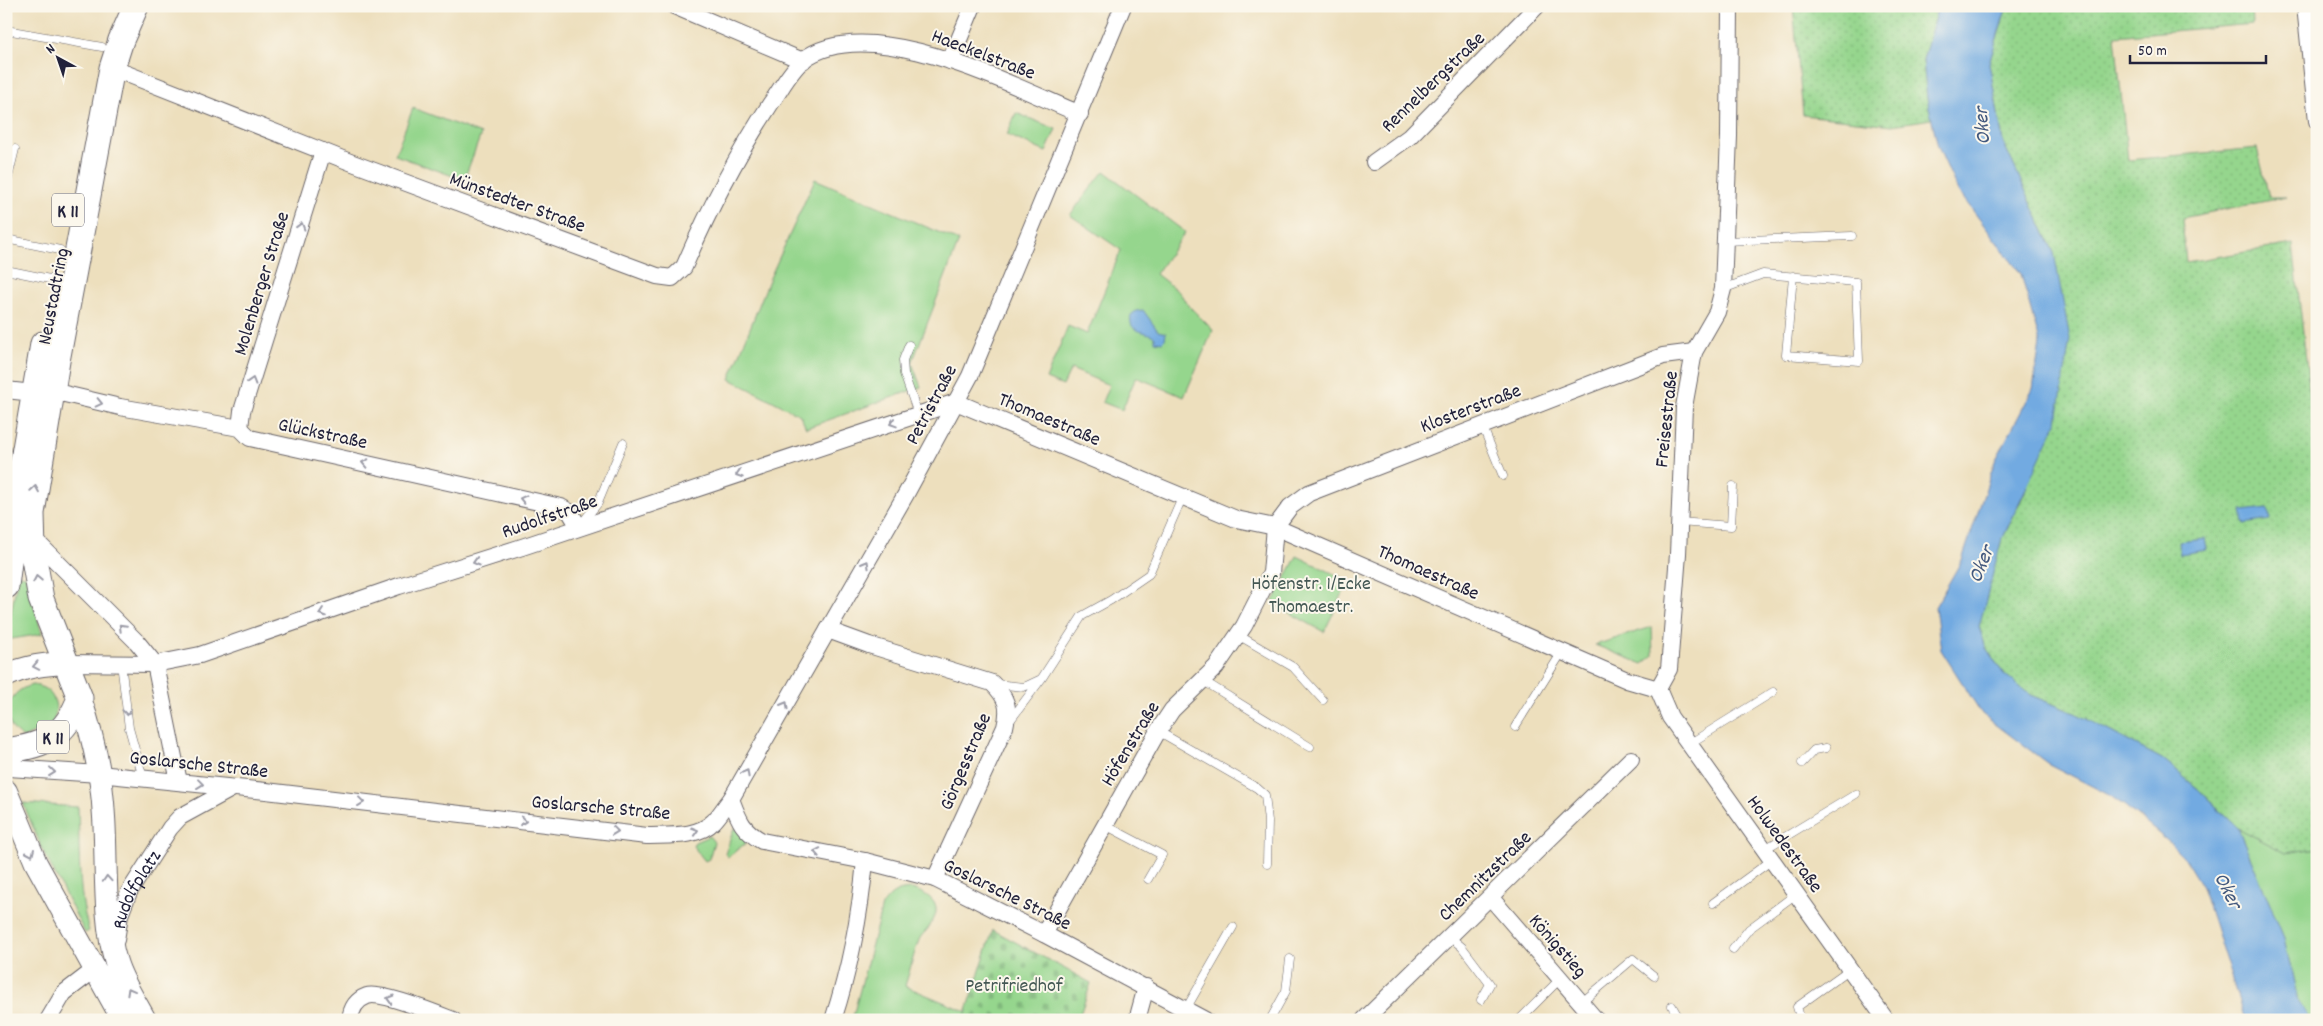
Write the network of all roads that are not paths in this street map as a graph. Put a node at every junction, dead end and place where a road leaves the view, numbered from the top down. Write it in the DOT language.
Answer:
graph roads {
  1 [pos="117,6"];
  2 [pos="136,6"];
  3 [pos="674,6"];
  4 [pos="972,6"];
  5 [pos="1123,6"];
  6 [pos="1537,6"];
  7 [pos="1730,6"];
  8 [pos="2305,6"];
  9 [pos="6,30"];
  10 [pos="107,57"];
  11 [pos="803,61"];
  12 [pos="950,61"];
  13 [pos="1080,114"];
  14 [pos="2317,121"];
  15 [pos="15,149"];
  16 [pos="323,151"];
  17 [pos="1374,162"];
  18 [pos="6,186"];
  19 [pos="1852,236"];
  20 [pos="6,238"];
  21 [pos="1725,240"];
  22 [pos="60,250"];
  23 [pos="6,270"];
  24 [pos="1793,276"];
  25 [pos="63,282"];
  26 [pos="1723,289"];
  27 [pos="909,345"];
  28 [pos="1694,352"];
  29 [pos="6,390"];
  30 [pos="43,392"];
  31 [pos="956,402"];
  32 [pos="918,414"];
  33 [pos="1482,425"];
  34 [pos="240,428"];
  35 [pos="623,443"];
  36 [pos="1503,476"];
  37 [pos="1733,486"];
  38 [pos="12,488"];
  39 [pos="1182,498"];
  40 [pos="1679,522"];
  41 [pos="579,527"];
  42 [pos="1275,527"];
  43 [pos="32,537"];
  44 [pos="6,586"];
  45 [pos="828,630"];
  46 [pos="1238,635"];
  47 [pos="1562,652"];
  48 [pos="67,663"];
  49 [pos="121,663"];
  50 [pos="155,664"];
  51 [pos="6,676"];
  52 [pos="1042,678"];
  53 [pos="1202,680"];
  54 [pos="992,683"];
  55 [pos="1658,689"];
  56 [pos="1773,692"];
  57 [pos="80,698"];
  58 [pos="1323,700"];
  59 [pos="1005,727"];
  60 [pos="1515,727"];
  61 [pos="1158,731"];
  62 [pos="1689,744"];
  63 [pos="1310,747"];
  64 [pos="1826,748"];
  65 [pos="6,751"];
  66 [pos="1632,759"];
  67 [pos="1802,763"];
  68 [pos="6,766"];
  69 [pos="99,774"];
  70 [pos="143,778"];
  71 [pos="179,782"];
  72 [pos="233,788"];
  73 [pos="6,791"];
  74 [pos="1856,794"];
  75 [pos="731,799"];
  76 [pos="1105,825"];
  77 [pos="1768,855"];
  78 [pos="865,861"];
  79 [pos="1267,864"];
  80 [pos="935,879"];
  81 [pos="1148,879"];
  82 [pos="1796,894"];
  83 [pos="1491,898"];
  84 [pos="1713,903"];
  85 [pos="1234,927"];
  86 [pos="1044,934"];
  87 [pos="1450,937"];
  88 [pos="1734,949"];
  89 [pos="1290,959"];
  90 [pos="116,962"];
  91 [pos="1850,969"];
  92 [pos="94,970"];
  93 [pos="1654,976"];
  94 [pos="1560,979"];
  95 [pos="1146,988"];
  96 [pos="1480,1000"];
  97 [pos="1581,1003"];
  98 [pos="1672,1006"];
  99 [pos="1186,1009"];
  100 [pos="1365,1019"];
  101 [pos="48,1020"];
  102 [pos="123,1020"];
  103 [pos="146,1020"];
  104 [pos="350,1020"];
  105 [pos="453,1020"];
  106 [pos="833,1020"];
  107 [pos="1137,1020"];
  108 [pos="1205,1020"];
  109 [pos="1270,1020"];
  110 [pos="1520,1020"];
  111 [pos="1596,1020"];
  112 [pos="1680,1020"];
  113 [pos="1801,1020"];
  114 [pos="1886,1020"];
  1 -- 10 [label="main road, Neustadtring / K 11"];
  2 -- 10 [label="main road, Neustadtring / K 11"];
  3 -- 11 [label="street"];
  4 -- 12 [label="street"];
  5 -- 13 [label="street, Petristraße"];
  6 -- 17 [label="street, Rennelbergstraße"];
  7 -- 21 [label="street, Freisestraße"];
  8 -- 14 [label="street"];
  9 -- 10 [label="lane"];
  10 -- 16 [label="street, Münstedter Straße"];
  10 -- 22 [label="main road, Neustadtring / K 11"];
  10 -- 25 [label="main road, Neustadtring / K 11"];
  11 -- 12 [label="street, Haeckelstraße"];
  11 -- 16 [label="street, Münstedter Straße"];
  12 -- 13 [label="street, Haeckelstraße"];
  13 -- 31 [label="street, Petristraße"];
  15 -- 18 [label="lane"];
  34 -- 16 [label="street, Molenberger Straße, one-way"];
  19 -- 21 [label="lane"];
  20 -- 22 [label="lane"];
  21 -- 26 [label="street, Freisestraße"];
  22 -- 25 [label="main road, Neustadtring / K 11"];
  23 -- 25 [label="lane"];
  24 -- 24 [label="lane"];
  24 -- 26 [label="lane"];
  25 -- 30 [label="main road, Neustadtring / K 11"];
  26 -- 28 [label="street, Freisestraße"];
  27 -- 32 [label="lane"];
  28 -- 33 [label="street, Klosterstraße"];
  28 -- 40 [label="street, Freisestraße"];
  29 -- 30 [label="street, Glückstraße"];
  30 -- 34 [label="street, Glückstraße, one-way"];
  30 -- 38 [label="main road, Neustadtring / K 11"];
  43 -- 30 [label="main road, Neustadtring / K 11, one-way"];
  31 -- 32 [label="street, Rudolfstraße"];
  31 -- 39 [label="street, Thomaestraße"];
  45 -- 31 [label="street, Petristraße, one-way"];
  32 -- 41 [label="street, Rudolfstraße, one-way"];
  33 -- 36 [label="lane"];
  33 -- 42 [label="street, Klosterstraße"];
  41 -- 34 [label="street, Glückstraße, one-way"];
  35 -- 41 [label="lane"];
  37 -- 40 [label="lane"];
  38 -- 44 [label="main road, Neustadtring / K 11"];
  39 -- 42 [label="street, Thomaestraße"];
  39 -- 52 [label="lane"];
  40 -- 55 [label="street, Freisestraße"];
  41 -- 50 [label="street, Rudolfstraße, one-way"];
  42 -- 46 [label="street, Höfenstraße"];
  42 -- 47 [label="street, Thomaestraße"];
  48 -- 43 [label="main road, Rudolfplatz / K 11, one-way"];
  50 -- 43 [label="street, one-way"];
  45 -- 54 [label="street"];
  75 -- 45 [label="street, Petristraße, one-way"];
  46 -- 53 [label="street, Höfenstraße"];
  46 -- 58 [label="lane"];
  47 -- 55 [label="street, Thomaestraße"];
  47 -- 60 [label="lane"];
  48 -- 49 [label="street"];
  48 -- 51 [label="main road, one-way"];
  48 -- 57 [label="main road, Rudolfplatz / K 11"];
  49 -- 50 [label="street"];
  49 -- 70 [label="lane, one-way"];
  50 -- 71 [label="street"];
  52 -- 54 [label="lane"];
  52 -- 59 [label="lane"];
  53 -- 61 [label="street, Höfenstraße"];
  53 -- 63 [label="lane"];
  54 -- 59 [label="street, Görgesstraße"];
  55 -- 62 [label="street, Holwedestraße"];
  56 -- 62 [label="lane"];
  57 -- 65 [label="main road, K 11"];
  57 -- 69 [label="main road, Rudolfplatz"];
  59 -- 80 [label="street, Görgesstraße"];
  61 -- 76 [label="street, Höfenstraße"];
  61 -- 79 [label="lane"];
  62 -- 77 [label="street, Holwedestraße"];
  64 -- 67 [label="lane"];
  66 -- 83 [label="street, Chemnitzstraße"];
  68 -- 69 [label="street, one-way"];
  69 -- 70 [label="street, Goslarsche Straße"];
  90 -- 69 [label="main road, Rudolfplatz, one-way"];
  70 -- 71 [label="street, Goslarsche Straße"];
  71 -- 72 [label="street, Goslarsche Straße, one-way"];
  72 -- 75 [label="street, Goslarsche Straße, one-way"];
  72 -- 90 [label="street, Rudolfplatz"];
  73 -- 92 [label="main road, one-way"];
  74 -- 77 [label="lane"];
  78 -- 75 [label="street, Goslarsche Straße, one-way"];
  76 -- 81 [label="lane"];
  76 -- 86 [label="street, Höfenstraße"];
  77 -- 82 [label="street, Holwedestraße"];
  77 -- 84 [label="lane"];
  78 -- 80 [label="street, Goslarsche Straße"];
  78 -- 106 [label="street"];
  80 -- 86 [label="street, Goslarsche Straße"];
  82 -- 88 [label="lane"];
  82 -- 91 [label="street, Holwedestraße"];
  83 -- 87 [label="street, Chemnitzstraße"];
  83 -- 94 [label="street, Königstieg"];
  85 -- 99 [label="lane"];
  86 -- 95 [label="street, Goslarsche Straße"];
  87 -- 96 [label="lane"];
  87 -- 100 [label="street, Chemnitzstraße"];
  89 -- 109 [label="lane"];
  103 -- 90 [label="main road, one-way"];
  91 -- 113 [label="lane"];
  91 -- 114 [label="street, Holwedestraße"];
  92 -- 101 [label="street"];
  92 -- 102 [label="main road"];
  93 -- 97 [label="lane"];
  94 -- 97 [label="street, Königstieg"];
  94 -- 110 [label="lane"];
  95 -- 99 [label="street, Goslarsche Straße"];
  95 -- 107 [label="street"];
  97 -- 111 [label="street, Königstieg"];
  98 -- 112 [label="lane"];
  99 -- 108 [label="street, Goslarsche Straße"];
  105 -- 104 [label="street, one-way"];
}
